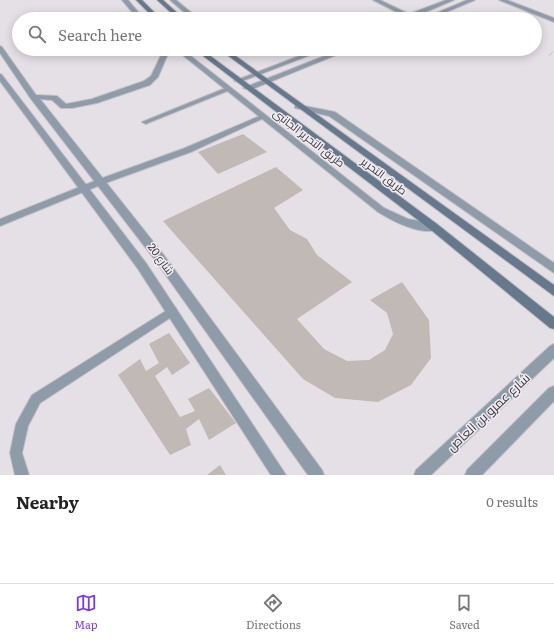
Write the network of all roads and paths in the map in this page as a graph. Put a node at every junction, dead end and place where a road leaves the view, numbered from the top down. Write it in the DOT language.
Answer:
graph roads {
  1 [pos="125,0"];
  2 [pos="140,0"];
  3 [pos="160,0"];
  4 [pos="173,0"];
  5 [pos="376,0"];
  6 [pos="451,0"];
  7 [pos="472,0"];
  8 [pos="502,0"];
  9 [pos="135,12"];
  10 [pos="151,12"];
  11 [pos="173,12"];
  12 [pos="188,12"];
  13 [pos="400,12"];
  14 [pos="425,12"];
  15 [pos="442,12"];
  16 [pos="533,12"];
  17 [pos="542,15"];
  18 [pos="554,20"];
  19 [pos="0,48"];
  20 [pos="554,52"];
  21 [pos="548,54"];
  22 [pos="163,56"];
  23 [pos="187,56"];
  24 [pos="206,56"];
  25 [pos="233,56"];
  26 [pos="304,56"];
  27 [pos="330,56"];
  28 [pos="256,74"];
  29 [pos="0,76"];
  30 [pos="238,81"];
  31 [pos="265,81"];
  32 [pos="247,88"];
  33 [pos="228,89"];
  34 [pos="34,97"];
  35 [pos="298,106"];
  36 [pos="262,117"];
  37 [pos="146,122"];
  38 [pos="100,182"];
  39 [pos="84,189"];
  40 [pos="0,224"];
  41 [pos="434,227"];
  42 [pos="554,269"];
  43 [pos="554,291"];
  44 [pos="172,311"];
  45 [pos="554,324"];
  46 [pos="553,352"];
  47 [pos="554,392"];
  48 [pos="22,475"];
  49 [pos="279,475"];
  50 [pos="317,475"];
  51 [pos="421,475"];
  52 [pos="472,475"];
  1 -- 9 [label="street"];
  2 -- 10 [label="street"];
  3 -- 11 [label="street"];
  4 -- 12 [label="street"];
  5 -- 13 [label="street"];
  6 -- 14 [label="street"];
  7 -- 15 [label="street"];
  8 -- 16 [label="street"];
  17 -- 18 [label="street"];
  19 -- 34 [label="street, شارع 20"];
  20 -- 21 [label="path"];
  22 -- 34 [label="street"];
  23 -- 33 [label="street, طريق التحرير الجانبى"];
  24 -- 30 [label="street, طريق التحرير"];
  25 -- 28 [label="street, طريق التحرير"];
  26 -- 28 [label="street"];
  27 -- 31 [label="street"];
  28 -- 30 [label="street"];
  28 -- 31 [label="street, طريق التحرير"];
  29 -- 39 [label="street, شارع 20"];
  30 -- 32 [label="street, طريق التحرير"];
  31 -- 32 [label="street"];
  31 -- 35 [label="street, طريق التحرير"];
  32 -- 41 [label="street, طريق التحرير"];
  33 -- 36 [label="street, طريق التحرير الجانبى"];
  33 -- 37 [label="lane"];
  34 -- 38 [label="street, شارع 20"];
  35 -- 42 [label="street, طريق التحرير الجانبى"];
  35 -- 43 [label="street, طريق التحرير"];
  36 -- 38 [label="lane"];
  36 -- 41 [label="street, طريق التحرير الجانبى"];
  38 -- 39 [label="lane"];
  38 -- 50 [label="street, شارع 20"];
  39 -- 40 [label="lane"];
  39 -- 44 [label="street, شارع 20"];
  41 -- 45 [label="street, طريق التحرير"];
  44 -- 48 [label="lane"];
  44 -- 49 [label="street, شارع 20"];
  46 -- 51 [label="street, شارع عمرو بن العاص"];
  47 -- 52 [label="street"];
}
